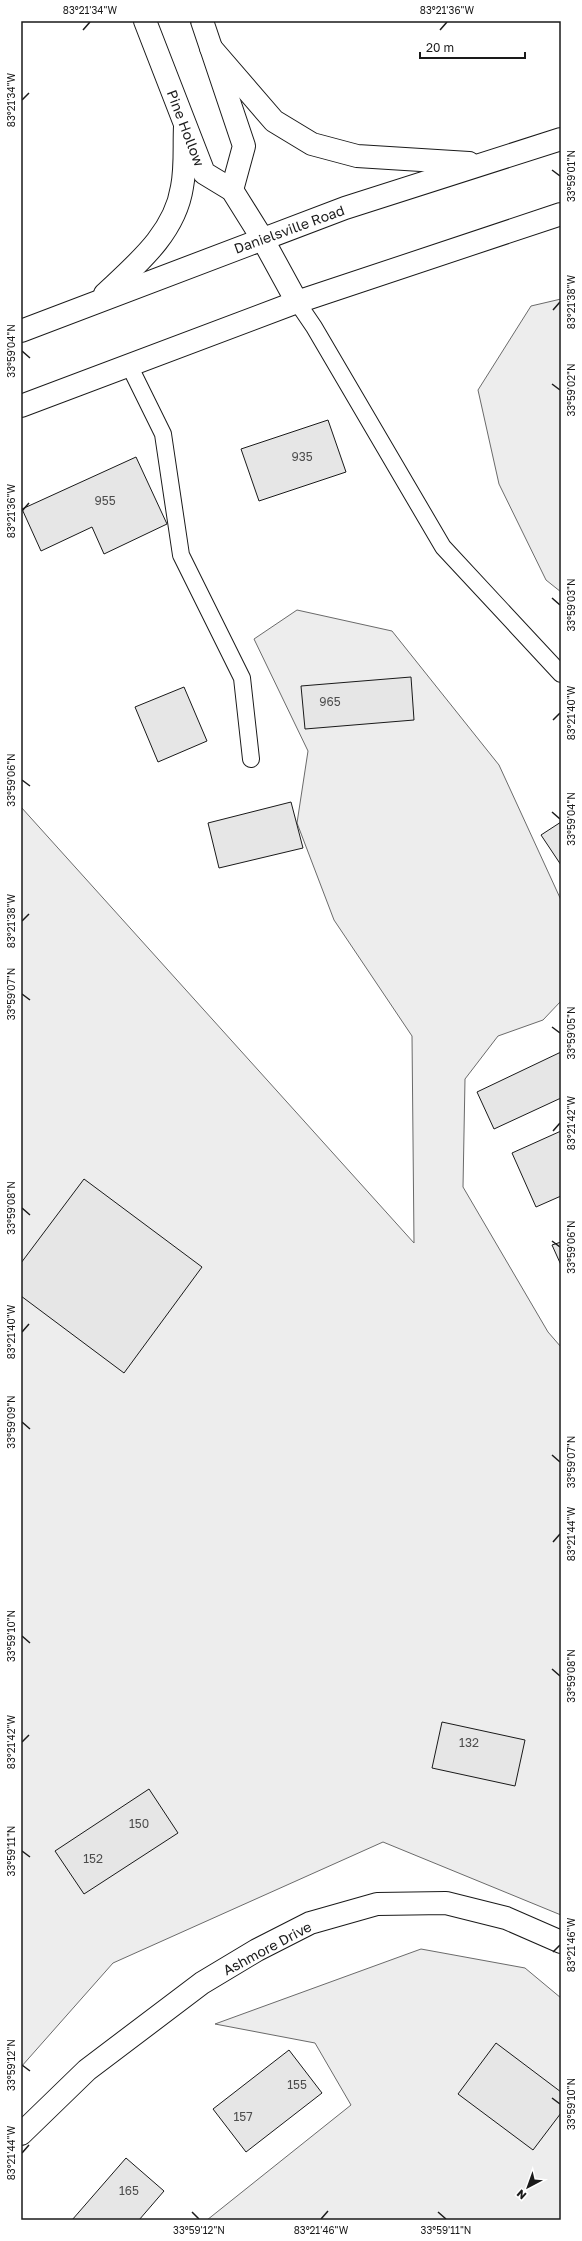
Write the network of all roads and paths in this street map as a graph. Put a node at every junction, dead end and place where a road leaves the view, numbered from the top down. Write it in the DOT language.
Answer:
graph roads {
  1 [pos="145,21"];
  2 [pos="202,21"];
  3 [pos="211,48"];
  4 [pos="185,126"];
  5 [pos="561,139"];
  6 [pos="482,164"];
  7 [pos="232,190"];
  8 [pos="561,214"];
  9 [pos="262,238"];
  10 [pos="97,302"];
  11 [pos="297,302"];
  12 [pos="21,331"];
  13 [pos="129,365"];
  14 [pos="21,406"];
  15 [pos="561,674"];
  16 [pos="251,759"];
  17 [pos="561,1942"];
  18 [pos="21,2134"];
  1 -- 4 [label="main road, Pine Hollow"];
  2 -- 3 [label="main road"];
  3 -- 6 [label="main road"];
  3 -- 7 [label="main road"];
  4 -- 7 [label="main road, Pine Hollow"];
  4 -- 10 [label="main road"];
  5 -- 6 [label="main road, Danielsville Road"];
  6 -- 9 [label="main road, Danielsville Road"];
  7 -- 9 [label="main road"];
  8 -- 11 [label="main road"];
  9 -- 10 [label="main road, Danielsville Road"];
  9 -- 11 [label="main road"];
  10 -- 12 [label="main road, Danielsville Road"];
  11 -- 13 [label="main road"];
  11 -- 15 [label="lane"];
  13 -- 14 [label="main road"];
  13 -- 16 [label="lane"];
  17 -- 18 [label="main road, Ashmore Drive"];
}
